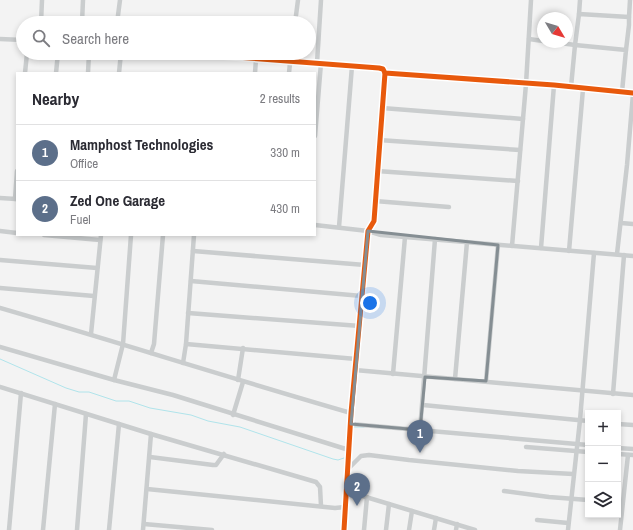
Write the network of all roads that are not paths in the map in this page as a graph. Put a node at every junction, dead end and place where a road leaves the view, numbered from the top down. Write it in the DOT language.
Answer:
graph roads {
  1 [pos="42,0"];
  2 [pos="83,0"];
  3 [pos="120,0"];
  4 [pos="298,0"];
  5 [pos="321,0"];
  6 [pos="531,0"];
  7 [pos="580,0"];
  8 [pos="630,0"];
  9 [pos="579,14"];
  10 [pos="41,16"];
  11 [pos="82,16"];
  12 [pos="118,16"];
  13 [pos="296,16"];
  14 [pos="629,16"];
  15 [pos="0,39"];
  16 [pos="529,39"];
  17 [pos="16,40"];
  18 [pos="537,40"];
  19 [pos="575,45"];
  20 [pos="626,50"];
  21 [pos="26,60"];
  22 [pos="57,60"];
  23 [pos="89,60"];
  24 [pos="120,60"];
  25 [pos="256,60"];
  26 [pos="264,60"];
  27 [pos="290,61"];
  28 [pos="319,63"];
  29 [pos="352,66"];
  30 [pos="25,72"];
  31 [pos="56,72"];
  32 [pos="88,72"];
  33 [pos="119,72"];
  34 [pos="255,72"];
  35 [pos="289,72"];
  36 [pos="385,73"];
  37 [pos="526,84"];
  38 [pos="554,85"];
  39 [pos="571,87"];
  40 [pos="583,89"];
  41 [pos="622,92"];
  42 [pos="633,93"];
  43 [pos="382,108"];
  44 [pos="316,118"];
  45 [pos="523,120"];
  46 [pos="379,140"];
  47 [pos="520,150"];
  48 [pos="377,171"];
  49 [pos="518,181"];
  50 [pos="0,198"];
  51 [pos="16,199"];
  52 [pos="375,201"];
  53 [pos="449,207"];
  54 [pos="621,223"];
  55 [pos="633,224"];
  56 [pos="316,225"];
  57 [pos="339,227"];
  58 [pos="0,231"];
  59 [pos="16,232"];
  60 [pos="368,232"];
  61 [pos="72,236"];
  62 [pos="131,236"];
  63 [pos="163,236"];
  64 [pos="194,236"];
  65 [pos="100,237"];
  66 [pos="405,237"];
  67 [pos="435,240"];
  68 [pos="467,242"];
  69 [pos="498,244"];
  70 [pos="512,246"];
  71 [pos="541,248"];
  72 [pos="193,250"];
  73 [pos="569,251"];
  74 [pos="594,253"];
  75 [pos="617,254"];
  76 [pos="624,255"];
  77 [pos="633,256"];
  78 [pos="0,260"];
  79 [pos="365,265"];
  80 [pos="97,268"];
  81 [pos="191,281"];
  82 [pos="0,288"];
  83 [pos="94,296"];
  84 [pos="362,296"];
  85 [pos="0,308"];
  86 [pos="188,313"];
  87 [pos="360,326"];
  88 [pos="91,334"];
  89 [pos="123,344"];
  90 [pos="186,344"];
  91 [pos="0,347"];
  92 [pos="243,348"];
  93 [pos="151,353"];
  94 [pos="356,359"];
  95 [pos="183,363"];
  96 [pos="355,370"];
  97 [pos="393,374"];
  98 [pos="425,377"];
  99 [pos="455,379"];
  100 [pos="114,380"];
  101 [pos="241,381"];
  102 [pos="486,381"];
  103 [pos="0,387"];
  104 [pos="582,390"];
  105 [pos="21,393"];
  106 [pos="613,394"];
  107 [pos="633,395"];
  108 [pos="55,404"];
  109 [pos="422,405"];
  110 [pos="350,412"];
  111 [pos="86,414"];
  112 [pos="232,415"];
  113 [pos="580,420"];
  114 [pos="585,421"];
  115 [pos="119,424"];
  116 [pos="351,424"];
  117 [pos="621,424"];
  118 [pos="633,425"];
  119 [pos="420,430"];
  120 [pos="152,434"];
  121 [pos="577,445"];
  122 [pos="585,446"];
  123 [pos="526,447"];
  124 [pos="621,448"];
  125 [pos="633,449"];
  126 [pos="349,450"];
  127 [pos="576,451"];
  128 [pos="585,452"];
  129 [pos="224,454"];
  130 [pos="630,455"];
  131 [pos="150,457"];
  132 [pos="348,470"];
  133 [pos="573,474"];
  134 [pos="147,489"];
  135 [pos="504,491"];
  136 [pos="346,492"];
  137 [pos="367,497"];
  138 [pos="571,498"];
  139 [pos="621,498"];
  140 [pos="585,500"];
  141 [pos="389,504"];
  142 [pos="321,506"];
  143 [pos="345,507"];
  144 [pos="412,511"];
  145 [pos="436,518"];
  146 [pos="620,518"];
  147 [pos="537,520"];
  148 [pos="568,523"];
  149 [pos="144,524"];
  150 [pos="457,524"];
  151 [pos="9,530"];
  152 [pos="43,530"];
  153 [pos="77,530"];
  154 [pos="109,530"];
  155 [pos="143,530"];
  156 [pos="212,530"];
  157 [pos="344,530"];
  158 [pos="364,530"];
  159 [pos="386,530"];
  160 [pos="409,530"];
  161 [pos="434,530"];
  162 [pos="456,530"];
  163 [pos="474,530"];
  164 [pos="568,530"];
  165 [pos="620,530"];
  1 -- 10 [label="street"];
  2 -- 11 [label="street"];
  3 -- 12 [label="street"];
  4 -- 13 [label="street"];
  5 -- 28 [label="street"];
  6 -- 16 [label="street"];
  7 -- 9 [label="street"];
  8 -- 14 [label="street"];
  9 -- 14 [label="street"];
  9 -- 19 [label="street"];
  14 -- 20 [label="street"];
  15 -- 17 [label="street"];
  16 -- 18 [label="street"];
  16 -- 37 [label="street"];
  19 -- 20 [label="street"];
  19 -- 39 [label="street"];
  20 -- 41 [label="street"];
  21 -- 30 [label="street"];
  22 -- 31 [label="street"];
  23 -- 32 [label="street"];
  24 -- 33 [label="street"];
  25 -- 34 [label="street"];
  26 -- 27 [label="street"];
  27 -- 28 [label="street"];
  27 -- 35 [label="street"];
  28 -- 29 [label="street"];
  28 -- 44 [label="street"];
  29 -- 36 [label="street"];
  29 -- 57 [label="street"];
  36 -- 37 [label="street"];
  36 -- 43 [label="street"];
  37 -- 38 [label="street"];
  37 -- 45 [label="street"];
  38 -- 39 [label="street"];
  38 -- 71 [label="street"];
  39 -- 40 [label="street"];
  40 -- 41 [label="street"];
  40 -- 73 [label="street"];
  41 -- 42 [label="street"];
  42 -- 54 [label="street"];
  43 -- 45 [label="street"];
  43 -- 46 [label="street"];
  45 -- 47 [label="street"];
  46 -- 47 [label="street"];
  46 -- 48 [label="street"];
  47 -- 49 [label="street"];
  48 -- 49 [label="street"];
  48 -- 52 [label="street"];
  49 -- 70 [label="street"];
  50 -- 51 [label="street"];
  52 -- 53 [label="street"];
  52 -- 60 [label="street"];
  54 -- 55 [label="street"];
  54 -- 75 [label="street"];
  56 -- 57 [label="street"];
  57 -- 60 [label="street"];
  58 -- 59 [label="street"];
  60 -- 66 [label="street"];
  60 -- 79 [label="street"];
  61 -- 65 [label="street"];
  62 -- 89 [label="street"];
  63 -- 93 [label="street"];
  64 -- 72 [label="street"];
  65 -- 80 [label="street"];
  66 -- 67 [label="street"];
  66 -- 97 [label="street"];
  67 -- 68 [label="street"];
  67 -- 98 [label="street"];
  68 -- 69 [label="street"];
  68 -- 99 [label="street"];
  69 -- 70 [label="street"];
  69 -- 102 [label="street"];
  70 -- 71 [label="street"];
  71 -- 73 [label="street"];
  72 -- 79 [label="street"];
  72 -- 81 [label="street"];
  73 -- 74 [label="street"];
  74 -- 75 [label="street"];
  74 -- 104 [label="street"];
  75 -- 76 [label="street"];
  76 -- 77 [label="street"];
  76 -- 106 [label="street"];
  78 -- 80 [label="street"];
  79 -- 84 [label="street"];
  80 -- 83 [label="street"];
  81 -- 84 [label="street"];
  81 -- 86 [label="street"];
  82 -- 83 [label="street"];
  83 -- 88 [label="street"];
  84 -- 87 [label="street"];
  85 -- 88 [label="street"];
  86 -- 87 [label="street"];
  86 -- 90 [label="street"];
  87 -- 94 [label="street"];
  88 -- 89 [label="street"];
  89 -- 93 [label="street"];
  89 -- 100 [label="street"];
  90 -- 92 [label="street"];
  90 -- 95 [label="street"];
  91 -- 100 [label="street"];
  92 -- 94 [label="street"];
  92 -- 101 [label="street"];
  93 -- 95 [label="street"];
  94 -- 96 [label="street"];
  95 -- 101 [label="street"];
  96 -- 97 [label="street"];
  96 -- 110 [label="street"];
  97 -- 98 [label="street"];
  98 -- 99 [label="street"];
  98 -- 109 [label="street"];
  99 -- 102 [label="street"];
  100 -- 112 [label="street"];
  101 -- 110 [label="street"];
  101 -- 112 [label="street"];
  102 -- 104 [label="street"];
  103 -- 105 [label="street"];
  104 -- 106 [label="street"];
  104 -- 113 [label="street"];
  105 -- 108 [label="street"];
  105 -- 151 [label="street"];
  106 -- 107 [label="street"];
  108 -- 111 [label="street"];
  108 -- 152 [label="street"];
  109 -- 113 [label="street"];
  109 -- 119 [label="street"];
  110 -- 116 [label="street"];
  111 -- 115 [label="street"];
  111 -- 153 [label="street"];
  112 -- 126 [label="street"];
  113 -- 114 [label="street"];
  113 -- 121 [label="street"];
  115 -- 120 [label="street"];
  115 -- 154 [label="street"];
  116 -- 119 [label="street"];
  116 -- 126 [label="street"];
  117 -- 118 [label="street"];
  119 -- 121 [label="street"];
  120 -- 129 [label="street"];
  120 -- 131 [label="street"];
  121 -- 122 [label="street"];
  121 -- 127 [label="street"];
  123 -- 127 [label="street"];
  124 -- 125 [label="street"];
  126 -- 132 [label="street"];
  127 -- 128 [label="street"];
  127 -- 133 [label="street"];
  129 -- 131 [label="street"];
  129 -- 142 [label="street"];
  130 -- 139 [label="street"];
  131 -- 134 [label="street"];
  132 -- 133 [label="street"];
  132 -- 136 [label="street"];
  133 -- 138 [label="street"];
  134 -- 142 [label="street"];
  134 -- 149 [label="street"];
  135 -- 138 [label="street"];
  136 -- 137 [label="street"];
  136 -- 143 [label="street"];
  137 -- 141 [label="street"];
  137 -- 158 [label="street"];
  138 -- 140 [label="street"];
  138 -- 148 [label="street"];
  141 -- 144 [label="street"];
  141 -- 159 [label="street"];
  142 -- 143 [label="street"];
  143 -- 157 [label="street"];
  144 -- 145 [label="street"];
  144 -- 160 [label="street"];
  145 -- 150 [label="street"];
  145 -- 161 [label="street"];
  146 -- 165 [label="street"];
  147 -- 148 [label="street"];
  148 -- 164 [label="street"];
  149 -- 155 [label="street"];
  149 -- 156 [label="street"];
  150 -- 162 [label="street"];
  150 -- 163 [label="street"];
}
